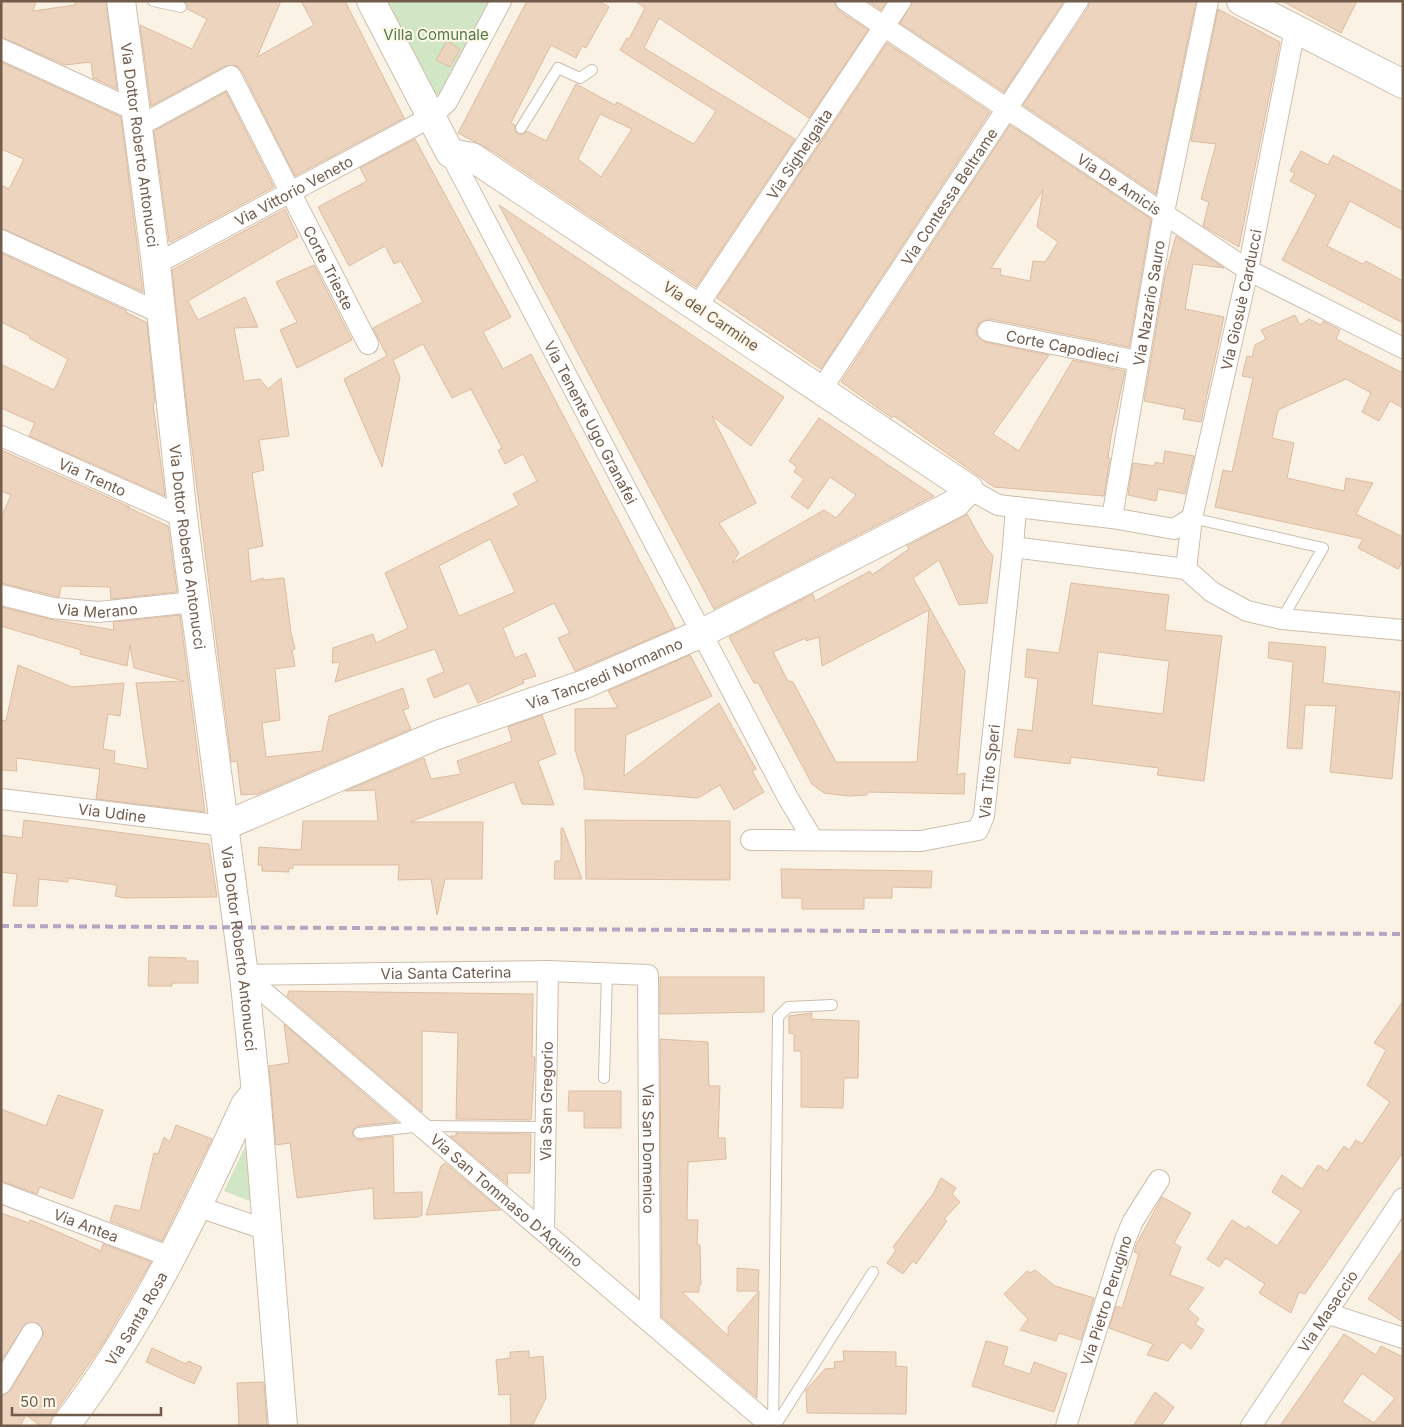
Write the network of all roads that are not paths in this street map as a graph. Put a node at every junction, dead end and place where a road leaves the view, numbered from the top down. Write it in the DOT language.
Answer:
graph roads {
  1 [pos="121,1"];
  2 [pos="153,1"];
  3 [pos="371,1"];
  4 [pos="501,1"];
  5 [pos="846,1"];
  6 [pos="901,1"];
  7 [pos="1078,1"];
  8 [pos="1208,1"];
  9 [pos="1241,1"];
  10 [pos="181,7"];
  11 [pos="1281,16"];
  12 [pos="885,27"];
  13 [pos="1,49"];
  14 [pos="592,70"];
  15 [pos="1399,79"];
  16 [pos="1006,110"];
  17 [pos="431,117"];
  18 [pos="136,118"];
  19 [pos="521,128"];
  20 [pos="450,153"];
  21 [pos="290,192"];
  22 [pos="1164,212"];
  23 [pos="1,240"];
  24 [pos="156,264"];
  25 [pos="1248,270"];
  26 [pos="697,307"];
  27 [pos="160,313"];
  28 [pos="988,331"];
  29 [pos="368,344"];
  30 [pos="1403,348"];
  31 [pos="1138,361"];
  32 [pos="821,390"];
  33 [pos="1,436"];
  34 [pos="969,489"];
  35 [pos="1016,507"];
  36 [pos="183,517"];
  37 [pos="1112,518"];
  38 [pos="1192,518"];
  39 [pos="1013,547"];
  40 [pos="1186,569"];
  41 [pos="1,595"];
  42 [pos="194,602"];
  43 [pos="1282,619"];
  44 [pos="1403,630"];
  45 [pos="702,633"];
  46 [pos="1,799"];
  47 [pos="224,826"];
  48 [pos="750,840"];
  49 [pos="813,840"];
  50 [pos="548,971"];
  51 [pos="607,973"];
  52 [pos="244,975"];
  53 [pos="648,975"];
  54 [pos="832,1004"];
  55 [pos="604,1078"];
  56 [pos="256,1092"];
  57 [pos="423,1126"];
  58 [pos="546,1127"];
  59 [pos="359,1132"];
  60 [pos="1159,1180"];
  61 [pos="1,1193"];
  62 [pos="1403,1198"];
  63 [pos="199,1207"];
  64 [pos="267,1230"];
  65 [pos="544,1231"];
  66 [pos="171,1257"];
  67 [pos="873,1272"];
  68 [pos="1326,1313"];
  69 [pos="650,1322"];
  70 [pos="32,1333"];
  71 [pos="1403,1338"];
  72 [pos="1,1384"];
  73 [pos="65,1426"];
  74 [pos="283,1426"];
  75 [pos="773,1426"];
  76 [pos="1066,1426"];
  77 [pos="1251,1426"];
  1 -- 18 [label="main road, Via Dottor Roberto Antonucci"];
  2 -- 10 [label="lane"];
  3 -- 17 [label="main road, Via Tenente Ugo Granafei"];
  4 -- 17 [label="street, Via Vittorio Veneto"];
  5 -- 12 [label="street, Via De Amicis"];
  6 -- 12 [label="street, Via Sighelgaita"];
  7 -- 16 [label="street, Via Contessa Beltrame"];
  8 -- 22 [label="street, Via Nazario Sauro"];
  9 -- 11 [label="main road"];
  11 -- 15 [label="main road"];
  11 -- 25 [label="street, Via Giosuè Carducci"];
  12 -- 16 [label="street, Via De Amicis"];
  12 -- 26 [label="street, Via Sighelgaita"];
  13 -- 18 [label="street"];
  14 -- 19 [label="lane"];
  16 -- 22 [label="street, Via De Amicis"];
  16 -- 32 [label="street, Via Contessa Beltrame"];
  17 -- 20 [label="main road, Via Tenente Ugo Granafei"];
  17 -- 21 [label="street, Via Vittorio Veneto"];
  18 -- 21 [label="street, Corte Trieste"];
  18 -- 24 [label="main road, Via Dottor Roberto Antonucci"];
  20 -- 26 [label="main road, Via del Carmine"];
  20 -- 45 [label="street, Via Tenente Ugo Granafei"];
  21 -- 24 [label="street, Via Vittorio Veneto"];
  21 -- 29 [label="street, Corte Trieste"];
  22 -- 25 [label="street, Via De Amicis"];
  22 -- 31 [label="street, Via Nazario Sauro"];
  23 -- 27 [label="street"];
  24 -- 27 [label="main road, Via Dottor Roberto Antonucci"];
  25 -- 30 [label="street, Via De Amicis"];
  25 -- 38 [label="street, Via Giosuè Carducci"];
  26 -- 32 [label="main road, Via del Carmine"];
  27 -- 36 [label="main road, Via Dottor Roberto Antonucci"];
  28 -- 31 [label="street, Corte Capodieci"];
  31 -- 37 [label="street, Via Nazario Sauro"];
  32 -- 34 [label="main road, Via del Carmine"];
  33 -- 36 [label="street, Via Trento"];
  34 -- 35 [label="street"];
  34 -- 45 [label="main road, Via Tancredi Normanno"];
  35 -- 37 [label="street"];
  35 -- 39 [label="street"];
  36 -- 42 [label="main road, Via Dottor Roberto Antonucci"];
  37 -- 38 [label="street"];
  38 -- 40 [label="street, Via Giosuè Carducci"];
  38 -- 43 [label="lane"];
  39 -- 40 [label="street"];
  39 -- 49 [label="street, Via Tito Speri"];
  40 -- 43 [label="street"];
  41 -- 42 [label="street, Via Merano"];
  42 -- 47 [label="main road, Via Dottor Roberto Antonucci"];
  43 -- 44 [label="street"];
  45 -- 47 [label="main road, Via Tancredi Normanno"];
  45 -- 49 [label="street, Via Tenente Ugo Granafei"];
  46 -- 47 [label="street, Via Udine"];
  47 -- 52 [label="main road, Via Dottor Roberto Antonucci"];
  48 -- 49 [label="street, Via Tito Speri"];
  50 -- 51 [label="street, Via Santa Caterina"];
  50 -- 52 [label="street, Via Santa Caterina"];
  50 -- 58 [label="street, Via San Gregorio"];
  51 -- 53 [label="street, Via Santa Caterina"];
  51 -- 55 [label="lane"];
  52 -- 56 [label="main road, Via Dottor Roberto Antonucci"];
  52 -- 57 [label="street, Via San Tommaso D'Aquino"];
  53 -- 69 [label="street, Via San Domenico"];
  54 -- 75 [label="lane"];
  56 -- 63 [label="main road, Via Santa Rosa"];
  56 -- 64 [label="main road, Via Dottor Roberto Antonucci"];
  57 -- 58 [label="lane"];
  57 -- 59 [label="lane"];
  57 -- 65 [label="street, Via San Tommaso D'Aquino"];
  58 -- 65 [label="street, Via San Gregorio"];
  60 -- 76 [label="street, Via Pietro Perugino"];
  61 -- 66 [label="street, Via Antea"];
  62 -- 68 [label="street, Via Masaccio"];
  63 -- 64 [label="street"];
  63 -- 66 [label="main road, Via Santa Rosa"];
  64 -- 74 [label="main road, Via Dottor Roberto Antonucci"];
  65 -- 69 [label="street, Via San Tommaso D'Aquino"];
  66 -- 73 [label="main road, Via Santa Rosa"];
  67 -- 75 [label="lane"];
  68 -- 71 [label="street"];
  68 -- 77 [label="street, Via Masaccio"];
  69 -- 75 [label="street, Via San Tommaso D'Aquino"];
  70 -- 72 [label="street"];
}
